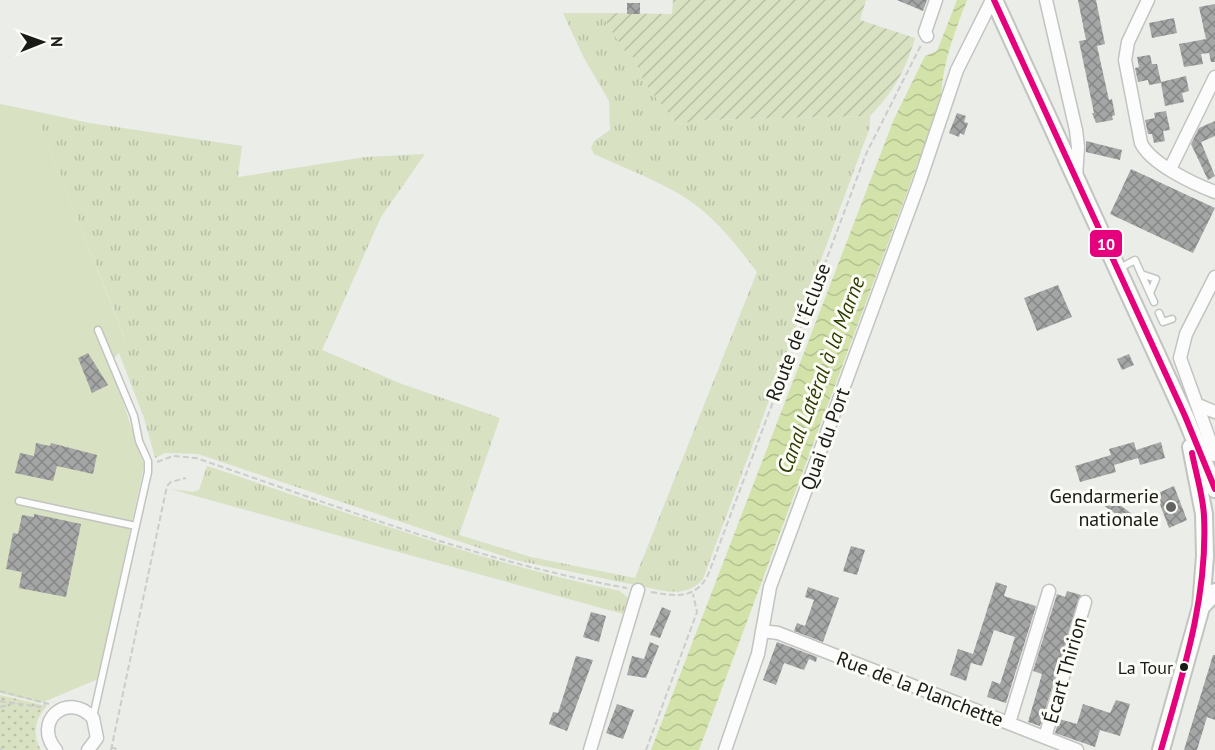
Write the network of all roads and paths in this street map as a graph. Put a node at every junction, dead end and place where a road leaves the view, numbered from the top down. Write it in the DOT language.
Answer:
graph roads {
  1 [pos="936,0"];
  2 [pos="993,0"];
  3 [pos="1046,0"];
  4 [pos="1148,0"];
  5 [pos="927,36"];
  6 [pos="918,48"];
  7 [pos="1215,77"];
  8 [pos="1170,169"];
  9 [pos="1076,178"];
  10 [pos="1215,192"];
  11 [pos="1118,269"];
  12 [pos="1141,274"];
  13 [pos="1215,277"];
  14 [pos="1150,293"];
  15 [pos="1154,302"];
  16 [pos="1160,313"];
  17 [pos="1172,319"];
  18 [pos="98,330"];
  19 [pos="1191,411"];
  20 [pos="1215,412"];
  21 [pos="1215,455"];
  22 [pos="156,464"];
  23 [pos="186,478"];
  24 [pos="1215,489"];
  25 [pos="19,501"];
  26 [pos="136,526"];
  27 [pos="1210,557"];
  28 [pos="638,590"];
  29 [pos="1049,591"];
  30 [pos="1215,592"];
  31 [pos="693,594"];
  32 [pos="1085,602"];
  33 [pos="1201,607"];
  34 [pos="762,631"];
  35 [pos="0,692"];
  36 [pos="0,701"];
  37 [pos="13,703"];
  38 [pos="46,703"];
  39 [pos="0,706"];
  40 [pos="59,710"];
  41 [pos="93,718"];
  42 [pos="1009,723"];
  43 [pos="1045,738"];
  44 [pos="111,749"];
  45 [pos="56,750"];
  46 [pos="88,750"];
  47 [pos="119,750"];
  48 [pos="590,750"];
  49 [pos="646,750"];
  50 [pos="725,750"];
  51 [pos="1077,750"];
  52 [pos="1161,750"];
  1 -- 5 [label="street"];
  2 -- 9 [label="main road"];
  2 -- 34 [label="street, Quai du Port"];
  3 -- 9 [label="street"];
  4 -- 8 [label="street"];
  6 -- 31 [label="path, Route de l'Écluse"];
  7 -- 8 [label="street"];
  8 -- 10 [label="street"];
  9 -- 11 [label="main road"];
  11 -- 12 [label="lane"];
  11 -- 19 [label="main road"];
  12 -- 14 [label="lane"];
  12 -- 14 [label="lane"];
  13 -- 19 [label="street"];
  14 -- 15 [label="lane"];
  16 -- 17 [label="lane"];
  18 -- 26 [label="lane"];
  19 -- 20 [label="street"];
  19 -- 21 [label="street"];
  19 -- 24 [label="main road"];
  19 -- 27 [label="main road"];
  22 -- 28 [label="path"];
  23 -- 44 [label="path"];
  25 -- 26 [label="lane"];
  26 -- 41 [label="lane"];
  27 -- 33 [label="main road"];
  28 -- 31 [label="path"];
  28 -- 48 [label="street"];
  29 -- 42 [label="street"];
  30 -- 33 [label="main road"];
  31 -- 49 [label="path"];
  32 -- 43 [label="street, Écart Thirion"];
  33 -- 52 [label="main road"];
  34 -- 42 [label="street, Rue de la Planchette"];
  34 -- 50 [label="street, Quai du Port"];
  35 -- 38 [label="path"];
  36 -- 37 [label="path"];
  37 -- 38 [label="path"];
  37 -- 39 [label="path"];
  38 -- 40 [label="path"];
  40 -- 41 [label="street"];
  40 -- 45 [label="street"];
  41 -- 46 [label="street"];
  42 -- 43 [label="street, Rue de la Planchette"];
  43 -- 51 [label="street, Rue de la Planchette"];
  44 -- 47 [label="path"];
}
